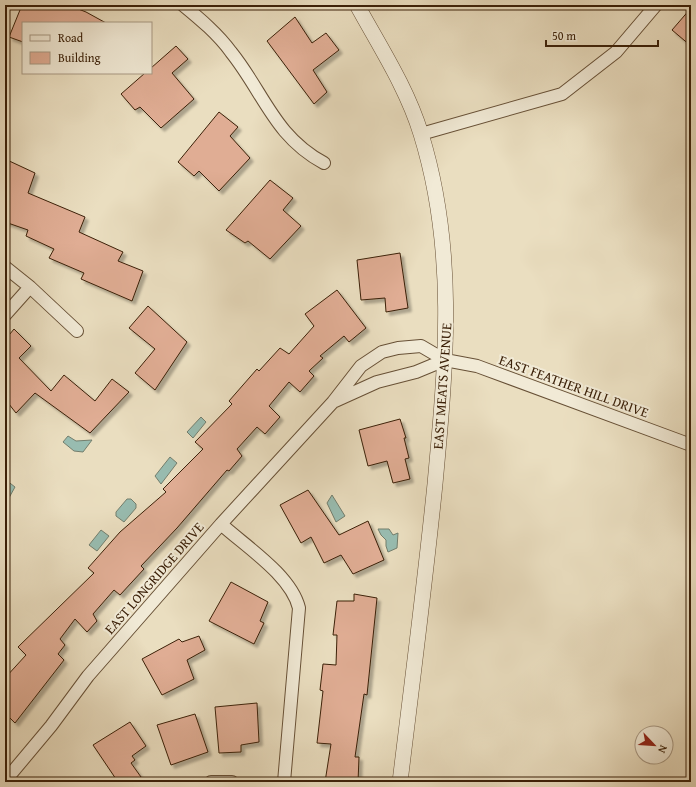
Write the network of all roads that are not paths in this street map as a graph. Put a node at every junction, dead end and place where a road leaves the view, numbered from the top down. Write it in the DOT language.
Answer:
graph roads {
  1 [pos="183,5"];
  2 [pos="357,5"];
  3 [pos="656,5"];
  4 [pos="421,134"];
  5 [pos="324,163"];
  6 [pos="5,267"];
  7 [pos="30,287"];
  8 [pos="5,315"];
  9 [pos="77,330"];
  10 [pos="446,360"];
  11 [pos="333,402"];
  12 [pos="691,445"];
  13 [pos="221,524"];
  14 [pos="5,781"];
  15 [pos="211,782"];
  16 [pos="232,782"];
  17 [pos="284,782"];
  18 [pos="400,782"];
  1 -- 5 [label="street"];
  2 -- 4 [label="street, EAST MEATS AVENUE"];
  3 -- 4 [label="street"];
  4 -- 10 [label="street, EAST MEATS AVENUE"];
  6 -- 7 [label="street"];
  7 -- 8 [label="street"];
  7 -- 9 [label="street"];
  10 -- 11 [label="street, EAST LONGRIDGE DRIVE"];
  10 -- 11 [label="street, EAST LONGRIDGE DRIVE"];
  10 -- 12 [label="street, EAST FEATHER HILL DRIVE"];
  10 -- 18 [label="street, EAST MEATS AVENUE"];
  11 -- 13 [label="street, EAST LONGRIDGE DRIVE"];
  13 -- 14 [label="street, EAST LONGRIDGE DRIVE"];
  13 -- 17 [label="street"];
  15 -- 16 [label="street"];
}
